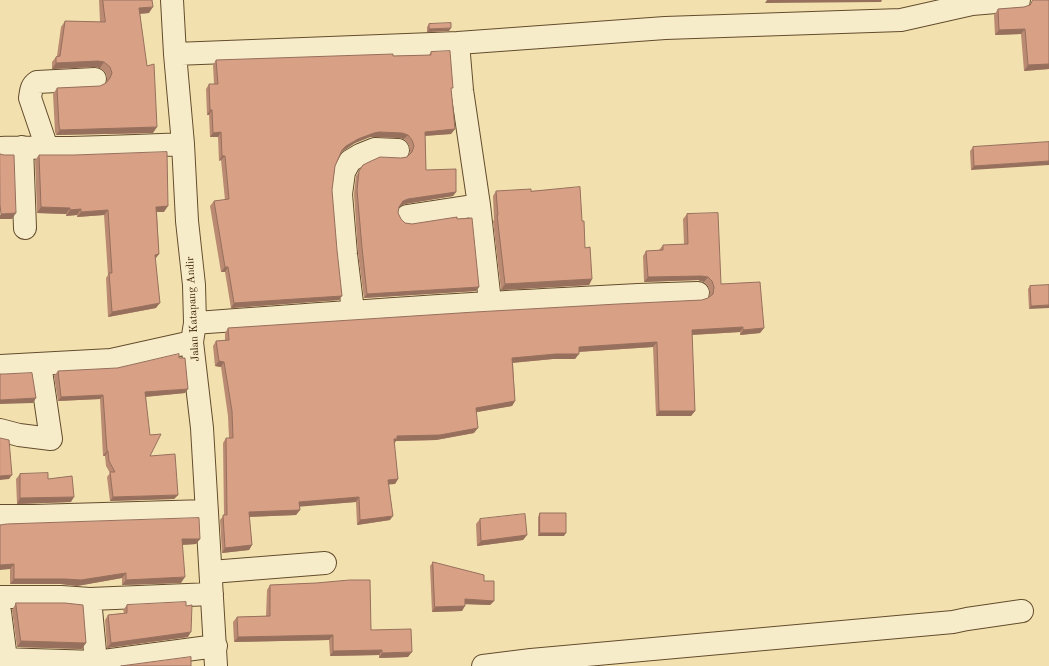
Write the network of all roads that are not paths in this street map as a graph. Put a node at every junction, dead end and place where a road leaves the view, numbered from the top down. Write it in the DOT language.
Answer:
graph roads {
  1 [pos="172,0"];
  2 [pos="1018,0"];
  3 [pos="458,43"];
  4 [pos="175,54"];
  5 [pos="95,79"];
  6 [pos="183,144"];
  7 [pos="22,147"];
  8 [pos="0,148"];
  9 [pos="47,148"];
  10 [pos="398,150"];
  11 [pos="479,205"];
  12 [pos="407,216"];
  13 [pos="25,228"];
  14 [pos="698,293"];
  15 [pos="490,302"];
  16 [pos="354,311"];
  17 [pos="194,332"];
  18 [pos="40,364"];
  19 [pos="0,366"];
  20 [pos="0,430"];
  21 [pos="207,511"];
  22 [pos="0,516"];
  23 [pos="325,563"];
  24 [pos="211,572"];
  25 [pos="212,594"];
  26 [pos="0,598"];
  27 [pos="90,599"];
  28 [pos="1022,611"];
  29 [pos="0,612"];
  30 [pos="216,656"];
  31 [pos="3,659"];
  32 [pos="96,662"];
  33 [pos="483,666"];
  1 -- 4 [label="street, Jalan Katapang Andir"];
  2 -- 3 [label="street"];
  3 -- 4 [label="street"];
  3 -- 11 [label="street"];
  4 -- 6 [label="street, Jalan Katapang Andir"];
  5 -- 9 [label="street"];
  6 -- 9 [label="street"];
  6 -- 17 [label="street, Jalan Katapang Andir"];
  7 -- 8 [label="street"];
  7 -- 9 [label="street"];
  7 -- 13 [label="street"];
  10 -- 16 [label="street"];
  11 -- 12 [label="street"];
  11 -- 15 [label="street"];
  14 -- 15 [label="street"];
  15 -- 16 [label="street"];
  16 -- 17 [label="street"];
  17 -- 18 [label="street"];
  17 -- 21 [label="street, Jalan Katapang Andir"];
  18 -- 19 [label="street"];
  18 -- 20 [label="street"];
  21 -- 22 [label="street"];
  21 -- 24 [label="street, Jalan Katapang Andir"];
  23 -- 24 [label="street"];
  24 -- 25 [label="street, Jalan Katapang Andir"];
  25 -- 27 [label="street"];
  25 -- 30 [label="street, Jalan Katapang Andir"];
  26 -- 27 [label="street"];
  27 -- 32 [label="street"];
  28 -- 33 [label="street"];
  29 -- 31 [label="street"];
  30 -- 32 [label="street"];
  31 -- 32 [label="street"];
}
